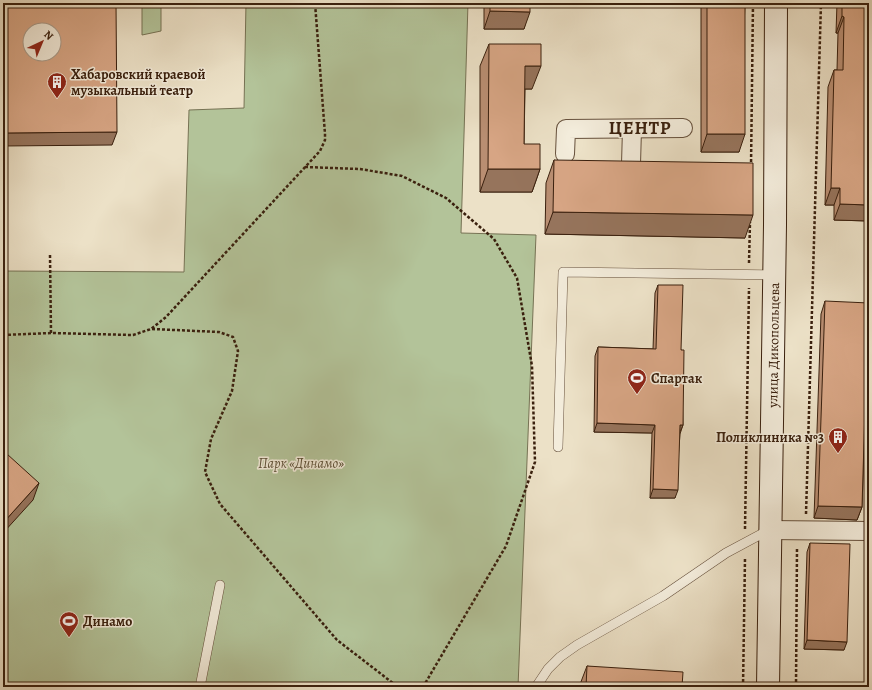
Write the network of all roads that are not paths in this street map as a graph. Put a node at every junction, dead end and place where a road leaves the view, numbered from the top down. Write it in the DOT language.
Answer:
graph roads {
  1 [pos="776,3"];
  2 [pos="683,128"];
  3 [pos="632,129"];
  4 [pos="568,162"];
  5 [pos="631,164"];
  6 [pos="774,275"];
  7 [pos="558,447"];
  8 [pos="769,530"];
  9 [pos="869,531"];
  10 [pos="220,585"];
  11 [pos="200,687"];
  12 [pos="536,687"];
  13 [pos="768,687"];
  1 -- 6 [label="main road, улица Дикопольцева"];
  2 -- 3 [label="street"];
  3 -- 4 [label="street"];
  3 -- 5 [label="street"];
  6 -- 7 [label="lane"];
  6 -- 8 [label="main road, улица Дикопольцева"];
  8 -- 9 [label="street"];
  8 -- 12 [label="lane"];
  8 -- 13 [label="main road, улица Дикопольцева"];
  10 -- 11 [label="lane"];
}
